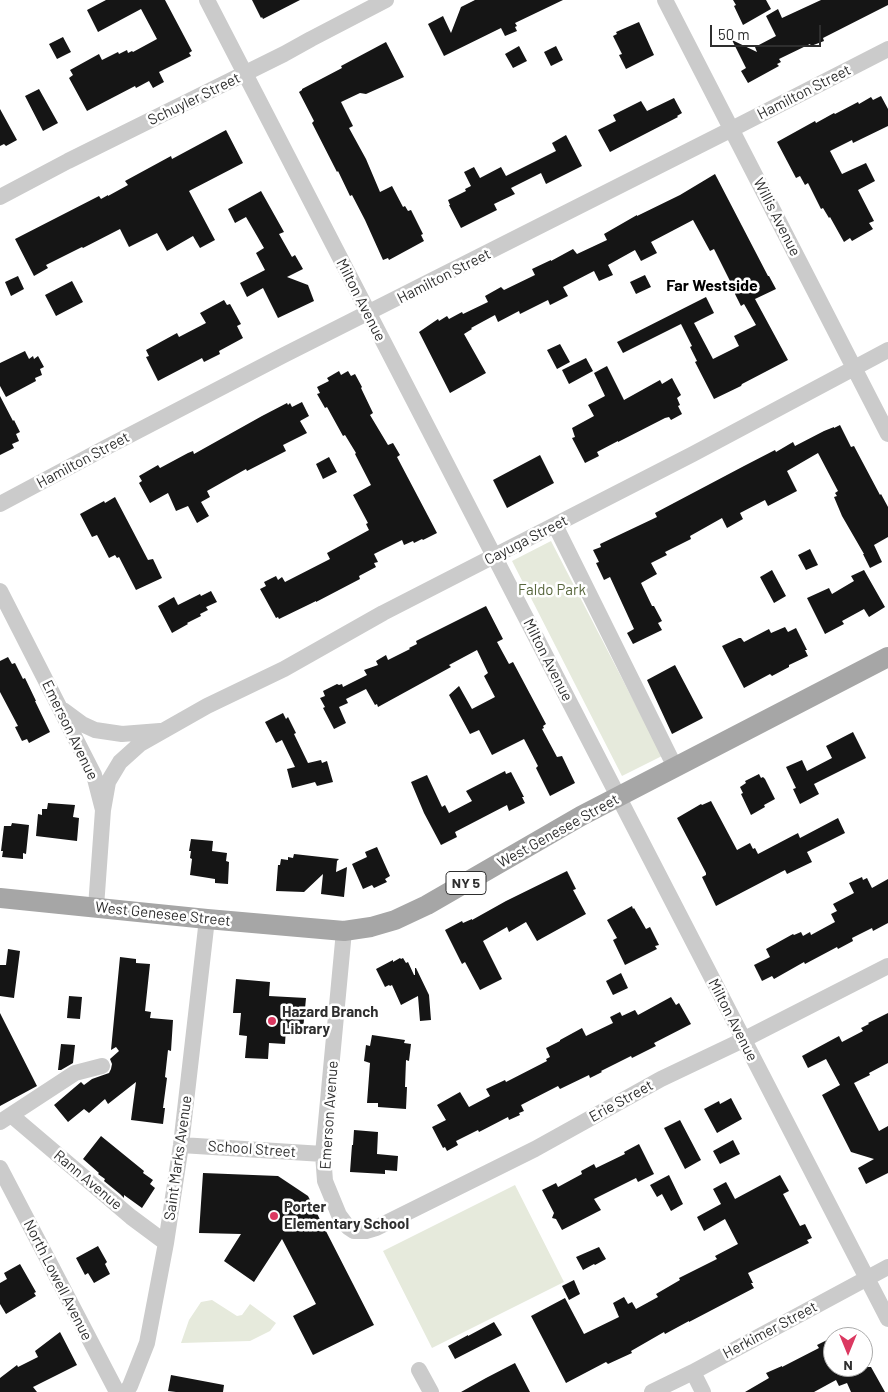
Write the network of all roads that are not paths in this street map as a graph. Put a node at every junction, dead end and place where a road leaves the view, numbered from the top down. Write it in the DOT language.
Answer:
graph roads {
  1 [pos="207,0"];
  2 [pos="386,0"];
  3 [pos="666,0"];
  4 [pos="888,49"];
  5 [pos="245,73"];
  6 [pos="732,129"];
  7 [pos="0,197"];
  8 [pos="368,314"];
  9 [pos="888,350"];
  10 [pos="854,368"];
  11 [pos="888,434"];
  12 [pos="0,504"];
  13 [pos="555,525"];
  14 [pos="494,556"];
  15 [pos="0,591"];
  16 [pos="888,656"];
  17 [pos="60,709"];
  18 [pos="164,730"];
  19 [pos="675,767"];
  20 [pos="618,796"];
  21 [pos="103,810"];
  22 [pos="0,898"];
  23 [pos="96,907"];
  24 [pos="207,919"];
  25 [pos="344,931"];
  26 [pos="888,966"];
  27 [pos="743,1040"];
  28 [pos="102,1066"];
  29 [pos="5,1119"];
  30 [pos="181,1145"];
  31 [pos="324,1154"];
  32 [pos="0,1168"];
  33 [pos="354,1231"];
  34 [pos="166,1243"];
  35 [pos="888,1267"];
  36 [pos="866,1278"];
  37 [pos="888,1319"];
  38 [pos="419,1370"];
  39 [pos="693,1372"];
  40 [pos="117,1392"];
  41 [pos="126,1392"];
  42 [pos="431,1392"];
  43 [pos="652,1392"];
  44 [pos="703,1392"];
  1 -- 5 [label="street, Milton Avenue"];
  2 -- 5 [label="street, Schuyler Street"];
  3 -- 6 [label="street, Willis Avenue"];
  4 -- 6 [label="street, Hamilton Street"];
  5 -- 7 [label="street, Schuyler Street"];
  5 -- 8 [label="street, Milton Avenue"];
  6 -- 8 [label="street, Hamilton Street"];
  6 -- 10 [label="street, Willis Avenue"];
  8 -- 12 [label="street, Hamilton Street"];
  8 -- 14 [label="street, Milton Avenue"];
  9 -- 10 [label="street, Cayuga Street"];
  10 -- 11 [label="street, Willis Avenue"];
  10 -- 13 [label="street, Cayuga Street"];
  13 -- 14 [label="street, Cayuga Street"];
  13 -- 19 [label="street"];
  14 -- 18 [label="street, Cayuga Street"];
  14 -- 20 [label="street, Milton Avenue"];
  15 -- 17 [label="street, Emerson Avenue"];
  16 -- 19 [label="main road, West Genesee Street / NY 5"];
  17 -- 18 [label="street, Cayuga Street"];
  17 -- 21 [label="street, Emerson Avenue"];
  18 -- 21 [label="street, Cayuga Street"];
  19 -- 20 [label="main road, West Genesee Street / NY 5"];
  20 -- 25 [label="main road, West Genesee Street / NY 5"];
  20 -- 27 [label="street, Milton Avenue"];
  21 -- 23 [label="street, Emerson Avenue"];
  22 -- 23 [label="main road, West Genesee Street / NY 5"];
  23 -- 24 [label="main road, West Genesee Street / NY 5"];
  24 -- 25 [label="main road, West Genesee Street / NY 5"];
  24 -- 30 [label="street, Saint Marks Avenue"];
  25 -- 31 [label="street, Emerson Avenue"];
  26 -- 27 [label="street, Erie Street"];
  27 -- 33 [label="street, Erie Street"];
  27 -- 36 [label="street, Milton Avenue"];
  28 -- 29 [label="street"];
  29 -- 34 [label="street, Rann Avenue"];
  30 -- 31 [label="street, School Street"];
  30 -- 34 [label="street, Saint Marks Avenue"];
  31 -- 33 [label="street, Emerson Avenue"];
  32 -- 40 [label="street, North Lowell Avenue"];
  34 -- 41 [label="street, Saint Marks Avenue"];
  35 -- 36 [label="street, Herkimer Street"];
  36 -- 37 [label="street, Milton Avenue"];
  36 -- 39 [label="street, Herkimer Street"];
  38 -- 42 [label="street"];
  39 -- 43 [label="street, Herkimer Street"];
  39 -- 44 [label="street"];
}
